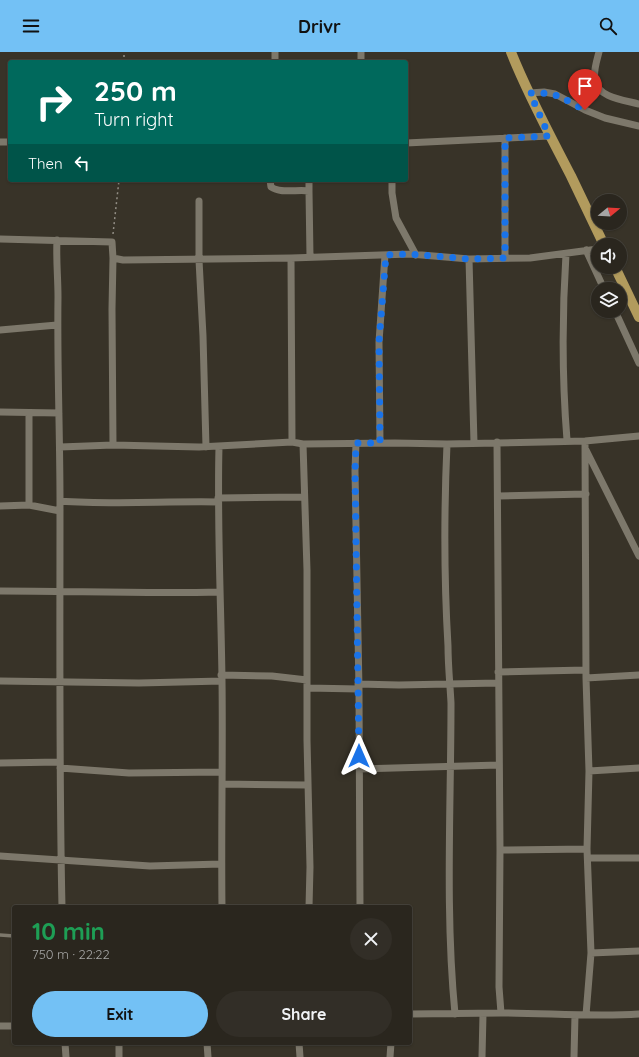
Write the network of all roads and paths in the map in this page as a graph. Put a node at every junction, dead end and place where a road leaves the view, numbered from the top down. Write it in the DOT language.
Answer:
graph roads {
  1 [pos="511,52"];
  2 [pos="599,52"];
  3 [pos="530,93"];
  4 [pos="639,104"];
  5 [pos="639,126"];
  6 [pos="549,136"];
  7 [pos="505,138"];
  8 [pos="408,143"];
  9 [pos="119,182"];
  10 [pos="271,182"];
  11 [pos="309,182"];
  12 [pos="392,182"];
  13 [pos="309,191"];
  14 [pos="199,201"];
  15 [pos="601,238"];
  16 [pos="0,239"];
  17 [pos="57,240"];
  18 [pos="112,242"];
  19 [pos="586,250"];
  20 [pos="591,250"];
  21 [pos="566,254"];
  22 [pos="386,255"];
  23 [pos="416,255"];
  24 [pos="310,257"];
  25 [pos="113,258"];
  26 [pos="290,258"];
  27 [pos="505,258"];
  28 [pos="469,259"];
  29 [pos="199,260"];
  30 [pos="618,274"];
  31 [pos="601,282"];
  32 [pos="639,317"];
  33 [pos="618,318"];
  34 [pos="57,325"];
  35 [pos="0,330"];
  36 [pos="639,363"];
  37 [pos="0,412"];
  38 [pos="30,413"];
  39 [pos="59,414"];
  40 [pos="639,436"];
  41 [pos="567,440"];
  42 [pos="292,442"];
  43 [pos="497,442"];
  44 [pos="356,443"];
  45 [pos="380,443"];
  46 [pos="474,443"];
  47 [pos="113,444"];
  48 [pos="303,444"];
  49 [pos="447,444"];
  50 [pos="585,444"];
  51 [pos="60,447"];
  52 [pos="206,447"];
  53 [pos="219,447"];
  54 [pos="586,494"];
  55 [pos="498,496"];
  56 [pos="304,497"];
  57 [pos="218,500"];
  58 [pos="60,501"];
  59 [pos="29,505"];
  60 [pos="0,506"];
  61 [pos="60,511"];
  62 [pos="639,556"];
  63 [pos="0,591"];
  64 [pos="60,591"];
  65 [pos="220,592"];
  66 [pos="498,672"];
  67 [pos="586,674"];
  68 [pos="639,675"];
  69 [pos="222,678"];
  70 [pos="307,680"];
  71 [pos="0,681"];
  72 [pos="61,682"];
  73 [pos="498,683"];
  74 [pos="450,684"];
  75 [pos="358,686"];
  76 [pos="307,688"];
  77 [pos="0,763"];
  78 [pos="60,765"];
  79 [pos="499,765"];
  80 [pos="451,766"];
  81 [pos="639,768"];
  82 [pos="359,769"];
  83 [pos="589,771"];
  84 [pos="222,772"];
  85 [pos="222,784"];
  86 [pos="307,785"];
  87 [pos="587,849"];
  88 [pos="500,850"];
  89 [pos="0,856"];
  90 [pos="588,858"];
  91 [pos="639,858"];
  92 [pos="62,860"];
  93 [pos="221,864"];
  94 [pos="62,905"];
  95 [pos="222,905"];
  96 [pos="309,905"];
  97 [pos="360,905"];
  98 [pos="0,935"];
  99 [pos="12,936"];
  100 [pos="639,952"];
  101 [pos="591,954"];
  102 [pos="412,1014"];
  103 [pos="455,1014"];
  104 [pos="483,1014"];
  105 [pos="501,1014"];
  106 [pos="639,1014"];
  107 [pos="575,1015"];
  108 [pos="586,1015"];
  109 [pos="0,1026"];
  110 [pos="12,1026"];
  111 [pos="66,1045"];
  112 [pos="119,1045"];
  113 [pos="208,1045"];
  114 [pos="299,1045"];
  115 [pos="391,1045"];
  116 [pos="66,1057"];
  117 [pos="119,1057"];
  118 [pos="208,1057"];
  119 [pos="300,1057"];
  120 [pos="390,1057"];
  121 [pos="482,1057"];
  122 [pos="574,1057"];
  1 -- 3 [label="main road"];
  2 -- 4 [label="street"];
  3 -- 5 [label="street"];
  3 -- 6 [label="main road"];
  6 -- 7 [label="street"];
  6 -- 15 [label="main road"];
  7 -- 8 [label="street"];
  7 -- 27 [label="street"];
  9 -- 18 [label="path"];
  10 -- 13 [label="street"];
  11 -- 13 [label="street"];
  12 -- 23 [label="street"];
  13 -- 24 [label="street"];
  14 -- 29 [label="street"];
  16 -- 17 [label="street"];
  17 -- 18 [label="street"];
  17 -- 34 [label="street"];
  18 -- 25 [label="street"];
  19 -- 20 [label="street"];
  19 -- 21 [label="street"];
  19 -- 31 [label="street"];
  21 -- 27 [label="street"];
  21 -- 41 [label="street"];
  22 -- 23 [label="street"];
  22 -- 24 [label="street"];
  22 -- 45 [label="street"];
  23 -- 28 [label="street"];
  24 -- 26 [label="street"];
  25 -- 29 [label="street"];
  25 -- 47 [label="street"];
  26 -- 29 [label="street"];
  26 -- 42 [label="street"];
  27 -- 28 [label="street"];
  28 -- 46 [label="street"];
  29 -- 52 [label="street"];
  30 -- 32 [label="main road"];
  33 -- 36 [label="street"];
  34 -- 35 [label="street"];
  34 -- 39 [label="street"];
  37 -- 38 [label="street"];
  38 -- 39 [label="street"];
  38 -- 59 [label="street"];
  39 -- 51 [label="street"];
  40 -- 50 [label="street"];
  41 -- 43 [label="street"];
  41 -- 50 [label="street"];
  42 -- 48 [label="street"];
  42 -- 53 [label="street"];
  43 -- 46 [label="street"];
  43 -- 55 [label="street"];
  44 -- 45 [label="street"];
  44 -- 48 [label="street"];
  44 -- 75 [label="street"];
  45 -- 49 [label="street"];
  46 -- 49 [label="street"];
  47 -- 51 [label="street"];
  47 -- 52 [label="street"];
  48 -- 56 [label="street"];
  49 -- 74 [label="street"];
  50 -- 54 [label="street"];
  50 -- 62 [label="street"];
  51 -- 58 [label="street"];
  52 -- 53 [label="street"];
  53 -- 57 [label="street"];
  54 -- 55 [label="street"];
  54 -- 67 [label="street"];
  55 -- 66 [label="street"];
  56 -- 57 [label="street"];
  56 -- 70 [label="street"];
  57 -- 58 [label="street"];
  57 -- 65 [label="street"];
  58 -- 61 [label="street"];
  59 -- 60 [label="street"];
  59 -- 61 [label="street"];
  61 -- 64 [label="street"];
  63 -- 64 [label="street"];
  64 -- 65 [label="street"];
  64 -- 72 [label="street"];
  65 -- 69 [label="street"];
  66 -- 67 [label="street"];
  66 -- 73 [label="street"];
  67 -- 68 [label="street"];
  67 -- 83 [label="street"];
  69 -- 70 [label="street"];
  69 -- 72 [label="street"];
  69 -- 84 [label="street"];
  70 -- 76 [label="street"];
  71 -- 72 [label="street"];
  72 -- 78 [label="street"];
  73 -- 74 [label="street"];
  73 -- 79 [label="street"];
  74 -- 75 [label="street"];
  74 -- 80 [label="street"];
  75 -- 76 [label="street"];
  75 -- 82 [label="street"];
  76 -- 86 [label="street"];
  77 -- 78 [label="street"];
  78 -- 84 [label="street"];
  78 -- 92 [label="street"];
  79 -- 80 [label="street"];
  79 -- 88 [label="street"];
  80 -- 82 [label="street"];
  80 -- 103 [label="street"];
  81 -- 83 [label="street"];
  82 -- 97 [label="street"];
  83 -- 87 [label="street"];
  84 -- 85 [label="street"];
  85 -- 86 [label="street"];
  85 -- 93 [label="street"];
  86 -- 96 [label="street"];
  87 -- 88 [label="street"];
  87 -- 90 [label="street"];
  88 -- 105 [label="street"];
  89 -- 92 [label="street"];
  90 -- 91 [label="street"];
  90 -- 101 [label="street"];
  92 -- 93 [label="street"];
  92 -- 94 [label="street"];
  93 -- 95 [label="street"];
  98 -- 99 [label="lane"];
  100 -- 101 [label="street"];
  101 -- 108 [label="street"];
  102 -- 103 [label="street"];
  103 -- 104 [label="street"];
  104 -- 105 [label="street"];
  104 -- 121 [label="street"];
  105 -- 107 [label="street"];
  106 -- 108 [label="street"];
  107 -- 108 [label="street"];
  107 -- 122 [label="street"];
  109 -- 110 [label="street"];
  111 -- 116 [label="street"];
  112 -- 117 [label="street"];
  113 -- 118 [label="street"];
  114 -- 119 [label="street"];
  115 -- 120 [label="street"];
}
